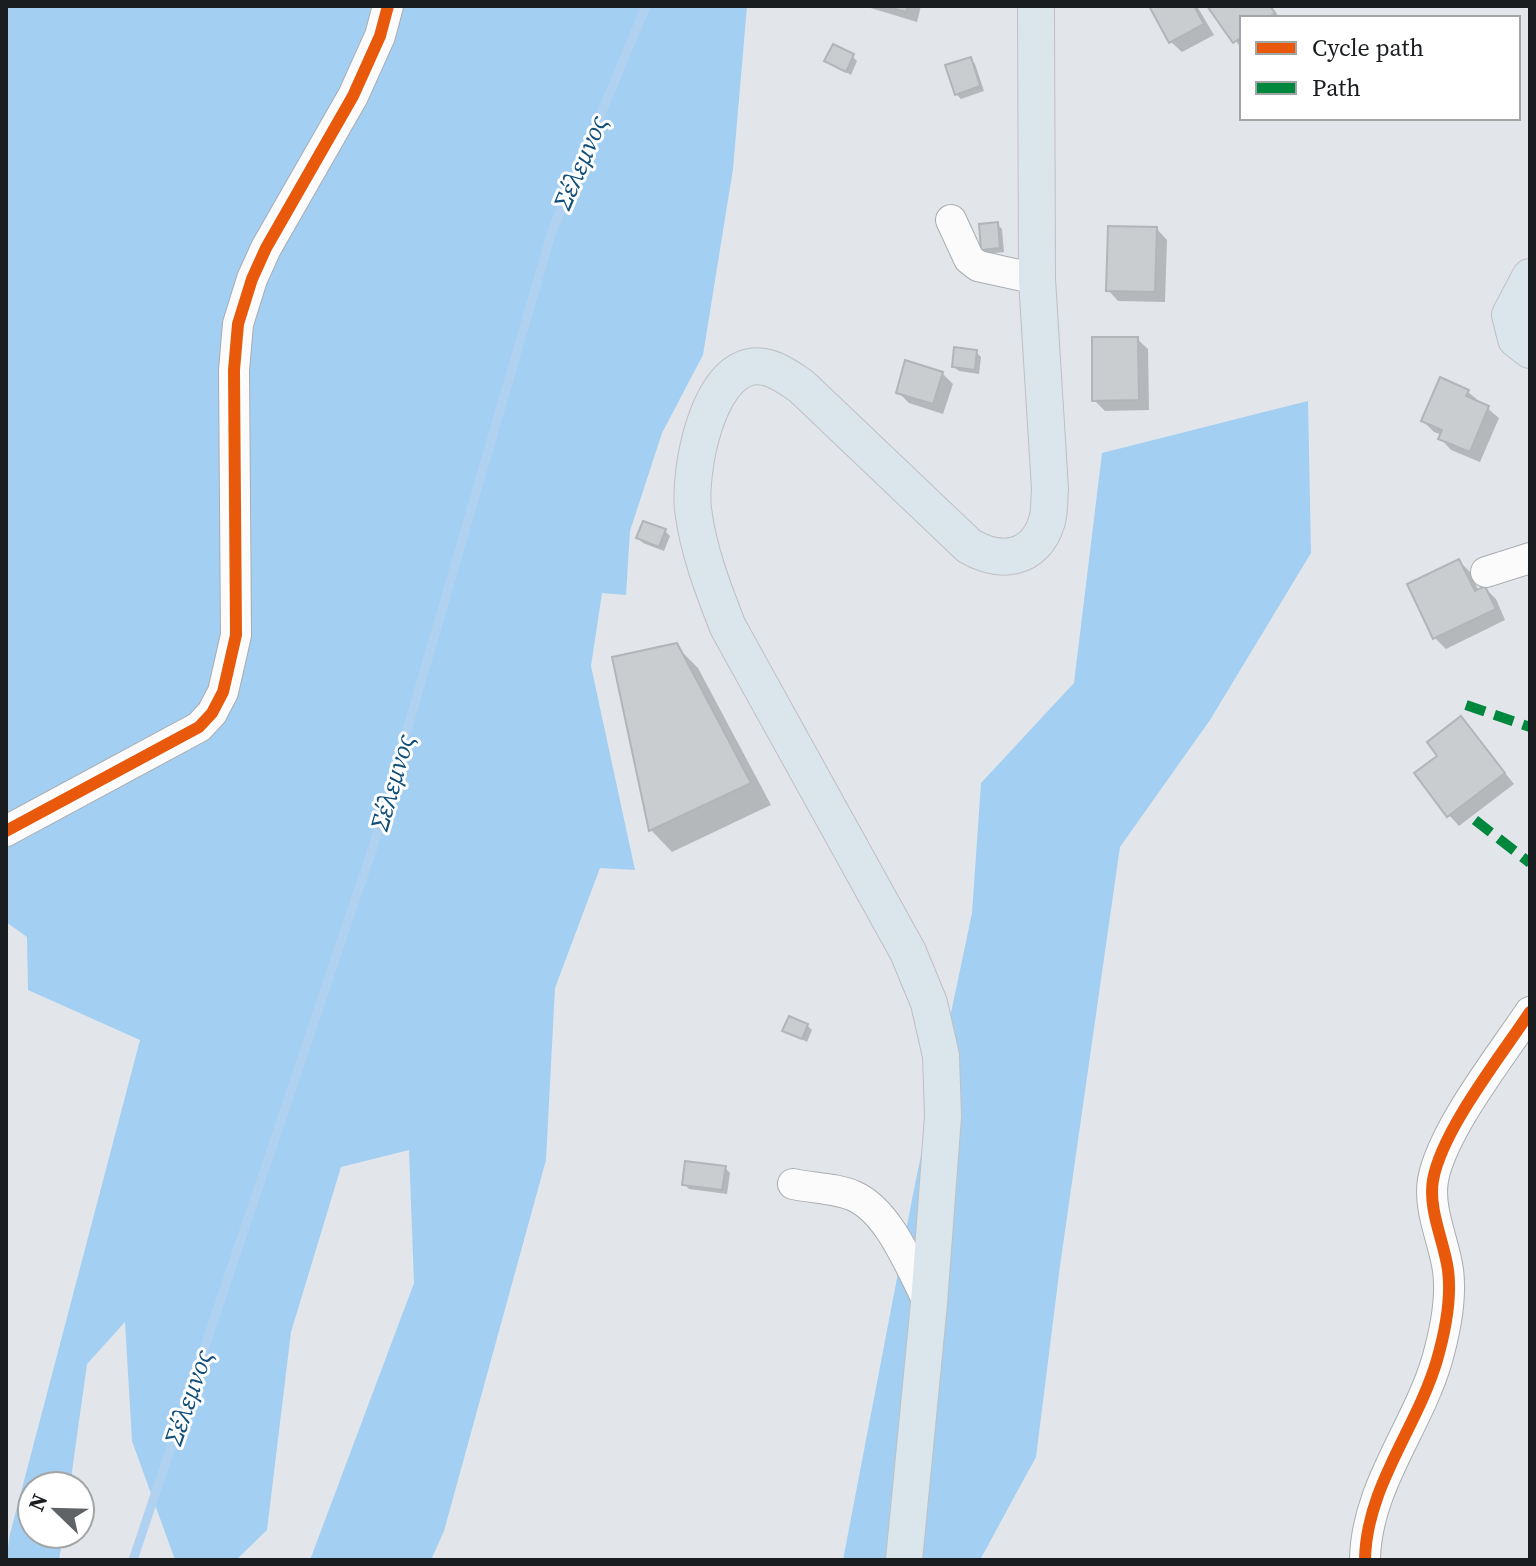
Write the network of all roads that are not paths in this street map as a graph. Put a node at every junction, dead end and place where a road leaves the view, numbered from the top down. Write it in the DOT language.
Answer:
graph roads {
  1 [pos="388,6"];
  2 [pos="1036,6"];
  3 [pos="951,220"];
  4 [pos="1530,277"];
  5 [pos="1037,279"];
  6 [pos="1530,350"];
  7 [pos="1530,558"];
  8 [pos="1486,572"];
  9 [pos="6,831"];
  10 [pos="1530,1012"];
  11 [pos="793,1184"];
  12 [pos="929,1303"];
  13 [pos="904,1560"];
  14 [pos="1365,1560"];
  1 -- 9 [label="street"];
  2 -- 5 [label="main road"];
  3 -- 5 [label="street"];
  4 -- 6 [label="main road"];
  5 -- 12 [label="main road"];
  7 -- 8 [label="street"];
  10 -- 14 [label="street"];
  11 -- 12 [label="street"];
  12 -- 13 [label="main road"];
}
